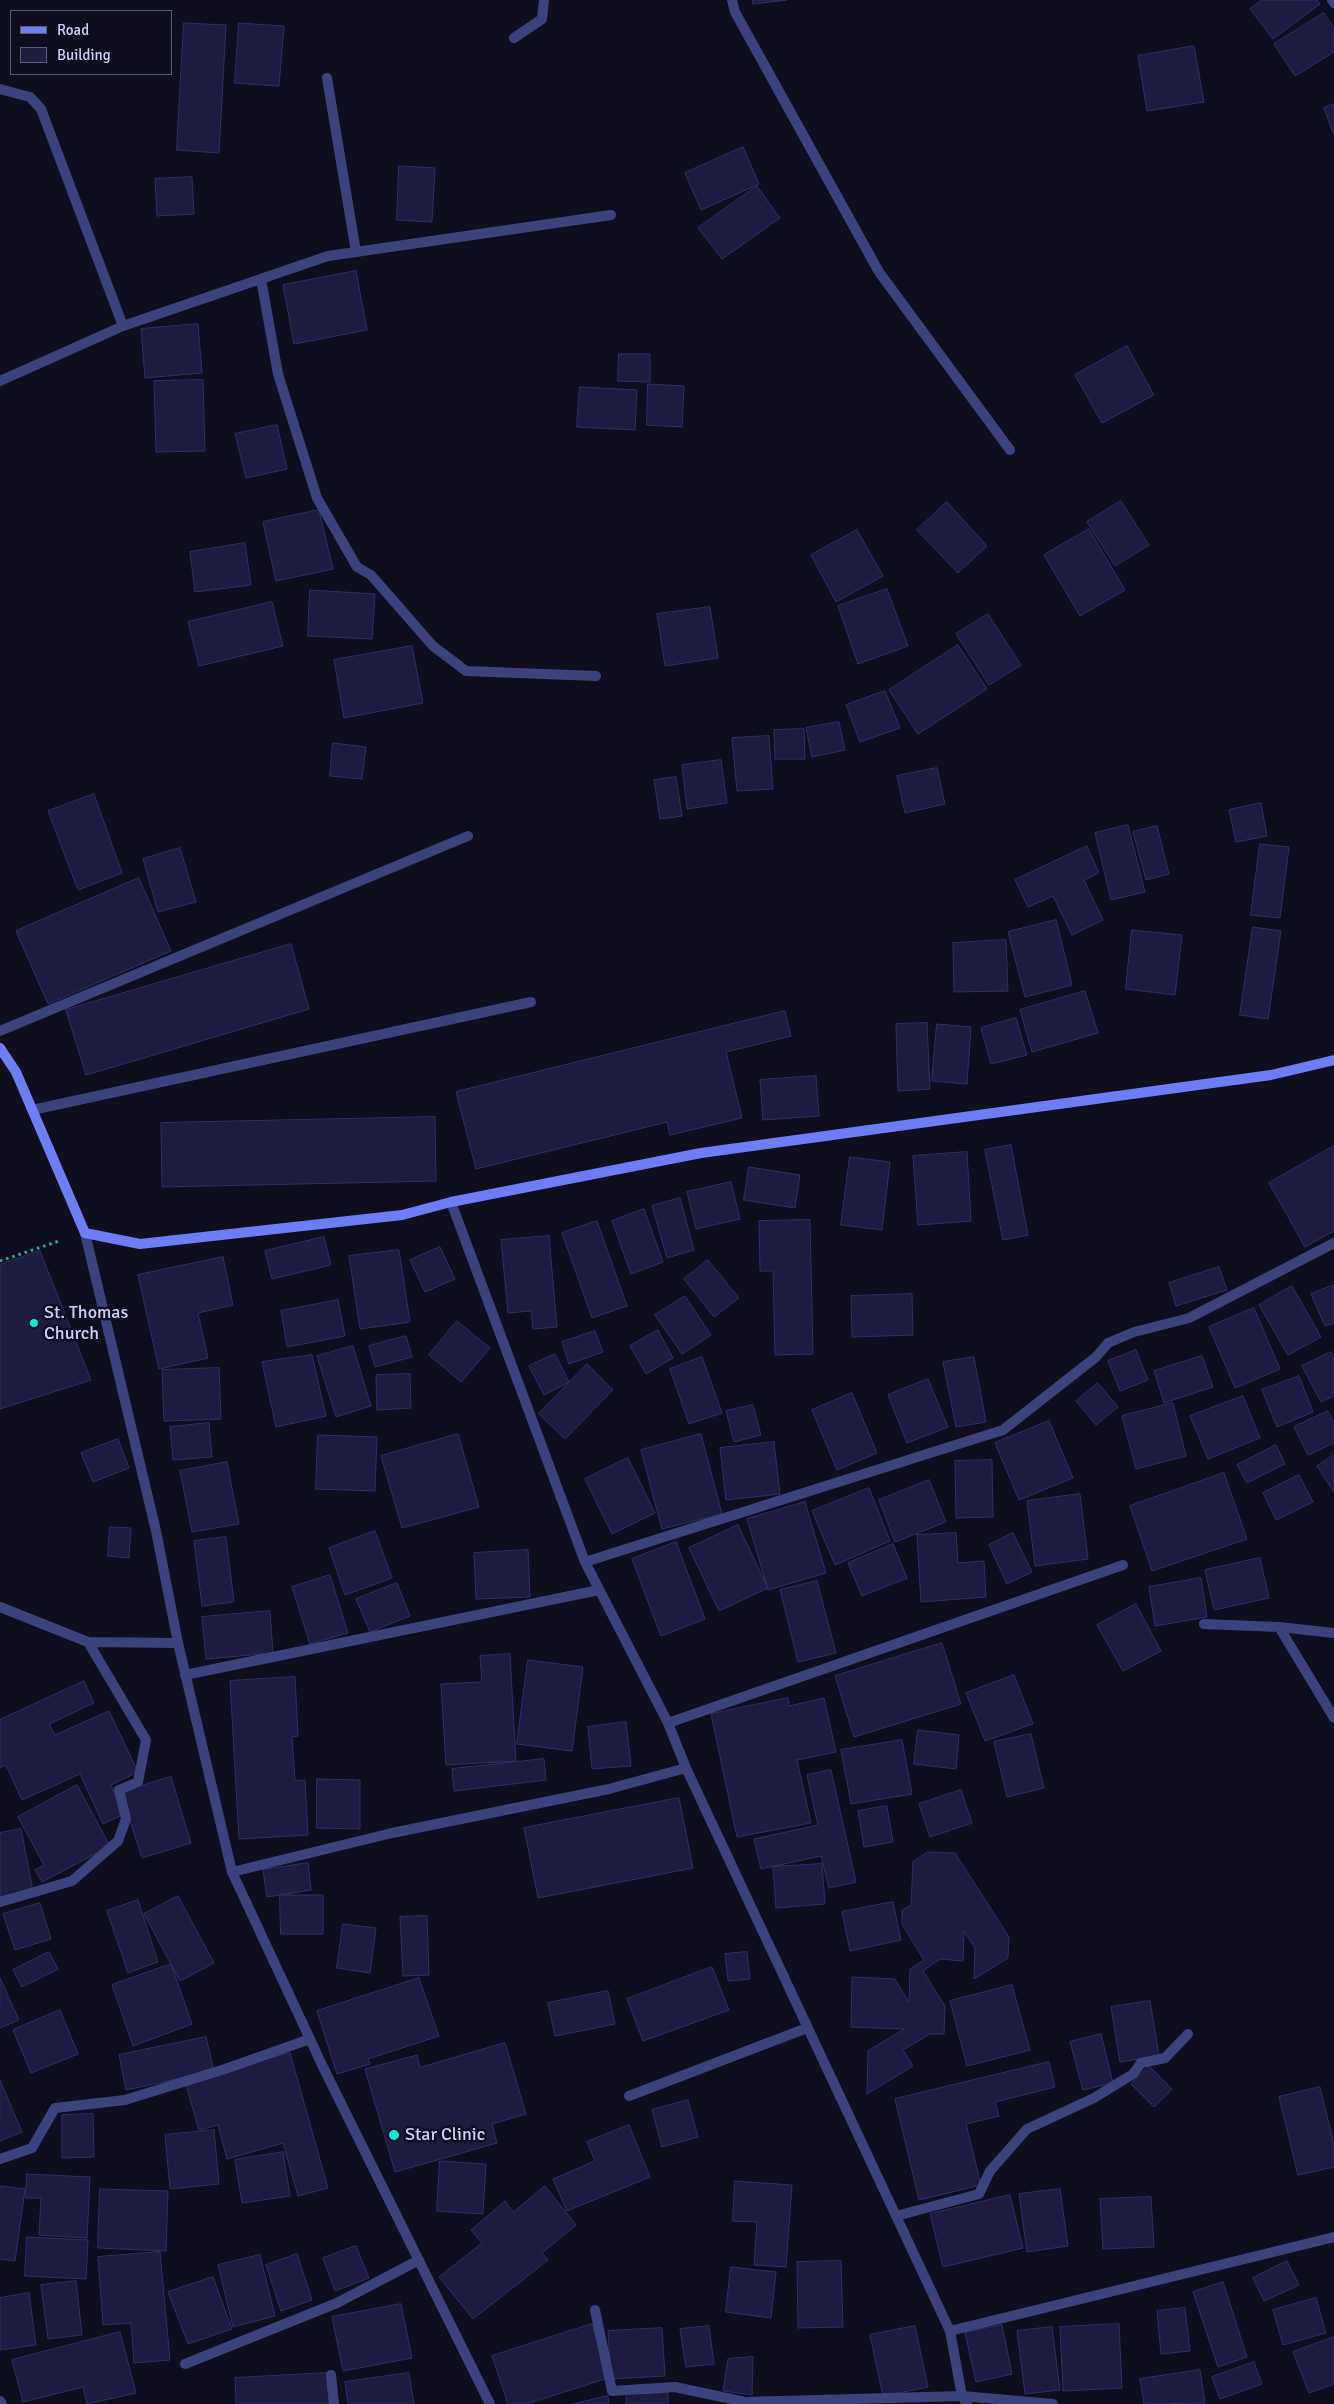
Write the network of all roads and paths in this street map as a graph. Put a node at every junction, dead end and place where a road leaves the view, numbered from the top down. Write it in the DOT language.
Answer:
graph roads {
  1 [pos="544,0"];
  2 [pos="732,0"];
  3 [pos="1332,0"];
  4 [pos="1334,3"];
  5 [pos="514,38"];
  6 [pos="327,78"];
  7 [pos="0,89"];
  8 [pos="611,215"];
  9 [pos="356,252"];
  10 [pos="261,279"];
  11 [pos="123,326"];
  12 [pos="0,381"];
  13 [pos="1010,450"];
  14 [pos="596,676"];
  15 [pos="468,836"];
  16 [pos="531,1002"];
  17 [pos="0,1031"];
  18 [pos="0,1048"];
  19 [pos="1334,1060"];
  20 [pos="32,1110"];
  21 [pos="451,1202"];
  22 [pos="85,1233"];
  23 [pos="1334,1244"];
  24 [pos="0,1262"];
  25 [pos="585,1562"];
  26 [pos="1123,1565"];
  27 [pos="599,1590"];
  28 [pos="0,1606"];
  29 [pos="1204,1624"];
  30 [pos="1279,1627"];
  31 [pos="1334,1633"];
  32 [pos="88,1642"];
  33 [pos="178,1643"];
  34 [pos="186,1675"];
  35 [pos="1334,1718"];
  36 [pos="668,1722"];
  37 [pos="686,1768"];
  38 [pos="232,1872"];
  39 [pos="0,1902"];
  40 [pos="807,2028"];
  41 [pos="1188,2034"];
  42 [pos="310,2039"];
  43 [pos="629,2096"];
  44 [pos="0,2159"];
  45 [pos="896,2216"];
  46 [pos="1334,2237"];
  47 [pos="419,2260"];
  48 [pos="595,2310"];
  49 [pos="950,2330"];
  50 [pos="185,2364"];
  51 [pos="331,2374"];
  52 [pos="964,2400"];
  53 [pos="0,2401"];
  54 [pos="2,2404"];
  55 [pos="334,2404"];
  56 [pos="490,2404"];
  57 [pos="1054,2404"];
  1 -- 5 [label="street"];
  2 -- 13 [label="street"];
  3 -- 4 [label="street"];
  6 -- 9 [label="street"];
  7 -- 11 [label="street"];
  8 -- 9 [label="street"];
  9 -- 10 [label="street"];
  10 -- 11 [label="street"];
  10 -- 14 [label="street"];
  11 -- 12 [label="street"];
  15 -- 17 [label="street"];
  16 -- 20 [label="street"];
  18 -- 20 [label="street"];
  19 -- 21 [label="street"];
  20 -- 22 [label="street"];
  21 -- 22 [label="street"];
  21 -- 25 [label="street"];
  22 -- 24 [label="path"];
  22 -- 33 [label="street"];
  23 -- 25 [label="street"];
  25 -- 27 [label="street"];
  26 -- 36 [label="street"];
  27 -- 34 [label="street"];
  27 -- 36 [label="street"];
  28 -- 32 [label="street"];
  29 -- 30 [label="street"];
  30 -- 31 [label="street"];
  30 -- 35 [label="street"];
  32 -- 33 [label="street"];
  32 -- 39 [label="street"];
  33 -- 34 [label="street"];
  34 -- 38 [label="street"];
  36 -- 37 [label="street"];
  37 -- 38 [label="street"];
  37 -- 40 [label="street"];
  38 -- 42 [label="street"];
  40 -- 43 [label="street"];
  40 -- 45 [label="street"];
  41 -- 45 [label="street"];
  42 -- 44 [label="street"];
  42 -- 47 [label="street"];
  45 -- 49 [label="street"];
  46 -- 49 [label="street"];
  47 -- 50 [label="street"];
  47 -- 56 [label="street"];
  48 -- 52 [label="street"];
  49 -- 52 [label="street"];
  51 -- 55 [label="street"];
  52 -- 57 [label="street"];
  53 -- 54 [label="street"];
}
